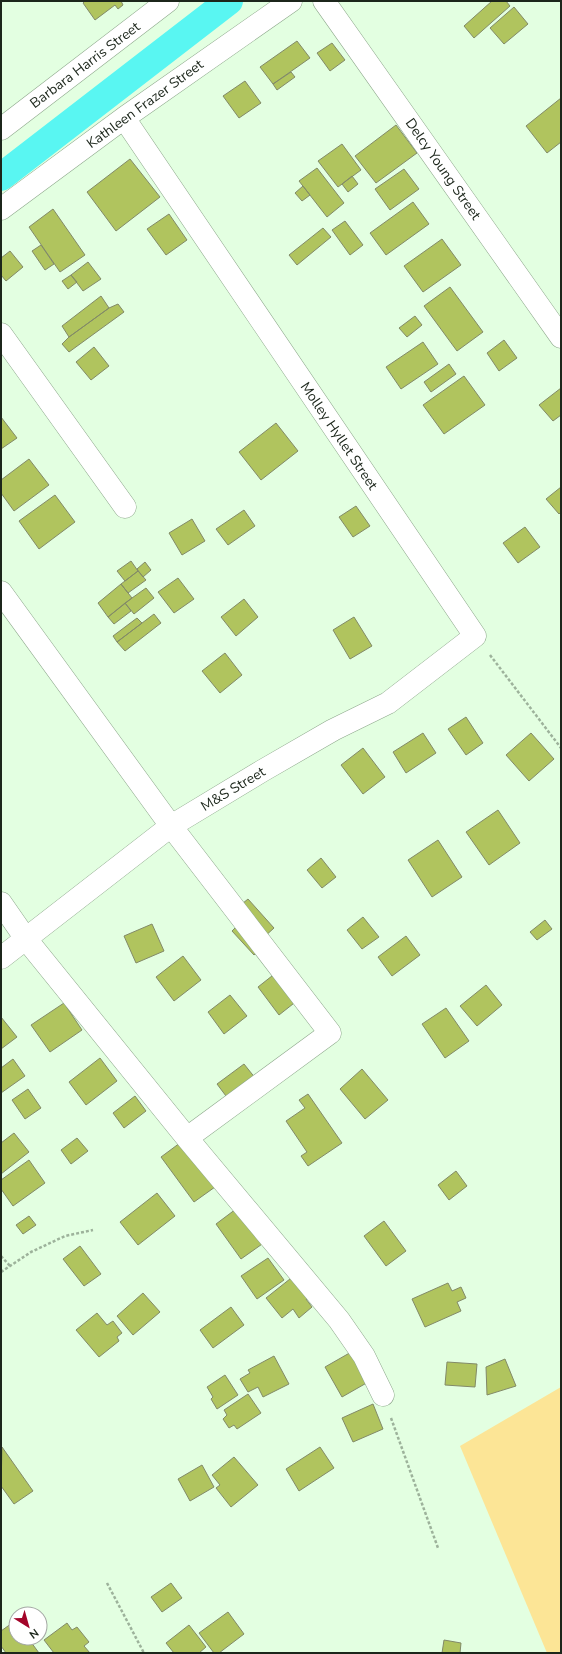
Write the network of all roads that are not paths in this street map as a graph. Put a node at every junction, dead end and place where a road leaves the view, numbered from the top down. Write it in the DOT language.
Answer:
graph roads {
  1 [pos="168,1"];
  2 [pos="291,1"];
  3 [pos="324,1"];
  4 [pos="124,118"];
  5 [pos="1,129"];
  6 [pos="1,209"];
  7 [pos="1,334"];
  8 [pos="561,337"];
  9 [pos="124,507"];
  10 [pos="1,592"];
  11 [pos="475,636"];
  12 [pos="171,826"];
  13 [pos="1,904"];
  14 [pos="26,939"];
  15 [pos="1,958"];
  16 [pos="187,1138"];
  17 [pos="383,1395"];
  1 -- 5 [label="street, Barbara Harris Street"];
  2 -- 4 [label="street, Kathleen Frazer Street"];
  3 -- 8 [label="street, Delcy Young Street"];
  4 -- 6 [label="street, Kathleen Frazer Street"];
  4 -- 11 [label="street, Molley Hyllet Street"];
  7 -- 9 [label="street"];
  10 -- 12 [label="street"];
  11 -- 12 [label="street, M&S Street"];
  12 -- 14 [label="street, M&S Street"];
  12 -- 16 [label="street"];
  13 -- 14 [label="street"];
  14 -- 15 [label="street, M&S Street"];
  14 -- 16 [label="street"];
  16 -- 17 [label="street"];
}
